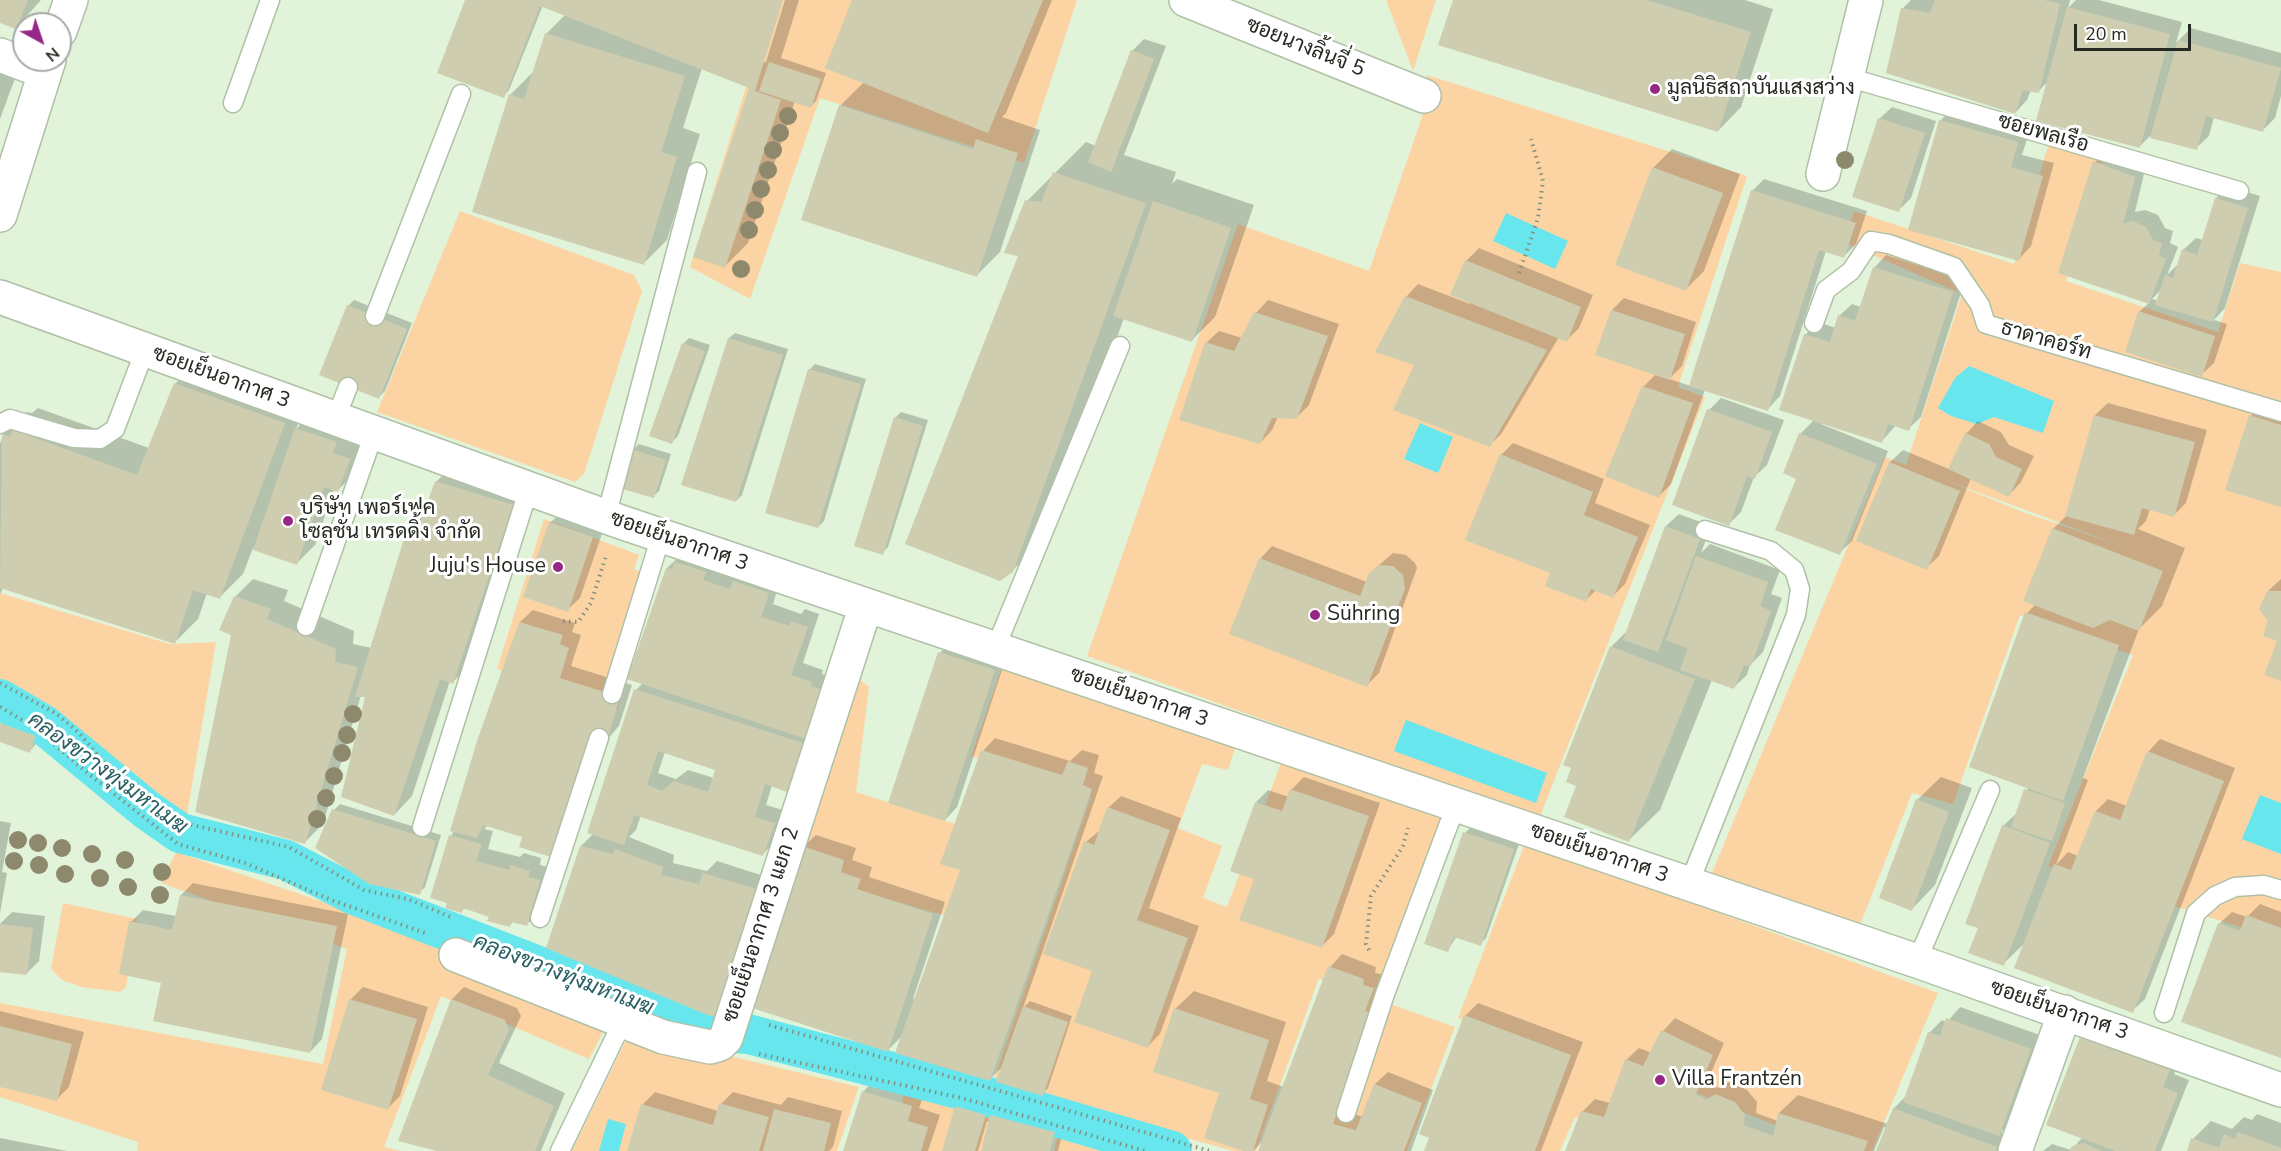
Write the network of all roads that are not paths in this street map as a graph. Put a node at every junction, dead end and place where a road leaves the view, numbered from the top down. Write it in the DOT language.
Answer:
graph roads {
  1 [pos="270,0"];
  2 [pos="1186,0"];
  3 [pos="1866,0"];
  4 [pos="45,72"];
  5 [pos="1847,77"];
  6 [pos="461,94"];
  7 [pos="1424,96"];
  8 [pos="232,104"];
  9 [pos="697,172"];
  10 [pos="1823,174"];
  11 [pos="2239,191"];
  12 [pos="0,215"];
  13 [pos="0,297"];
  14 [pos="375,316"];
  15 [pos="1814,323"];
  16 [pos="1120,346"];
  17 [pos="145,350"];
  18 [pos="348,387"];
  19 [pos="2281,412"];
  20 [pos="335,420"];
  21 [pos="0,424"];
  22 [pos="374,433"];
  23 [pos="529,488"];
  24 [pos="612,519"];
  25 [pos="1705,530"];
  26 [pos="661,536"];
  27 [pos="866,605"];
  28 [pos="306,626"];
  29 [pos="995,649"];
  30 [pos="612,694"];
  31 [pos="599,738"];
  32 [pos="1990,790"];
  33 [pos="1456,805"];
  34 [pos="422,827"];
  35 [pos="1689,884"];
  36 [pos="2281,890"];
  37 [pos="540,918"];
  38 [pos="456,955"];
  39 [pos="1917,961"];
  40 [pos="2065,1012"];
  41 [pos="2164,1013"];
  42 [pos="623,1021"];
  43 [pos="2281,1090"];
  44 [pos="1346,1113"];
  45 [pos="560,1151"];
  46 [pos="2015,1151"];
  1 -- 8 [label="lane"];
  2 -- 7 [label="street, ซอยนางลิ้นจี่ 5"];
  3 -- 5 [label="street"];
  4 -- 12 [label="street"];
  5 -- 10 [label="street"];
  5 -- 11 [label="lane, ซอยพลเรือ"];
  6 -- 14 [label="lane"];
  9 -- 24 [label="lane"];
  13 -- 17 [label="street, ซอยเย็นอากาศ 3"];
  15 -- 19 [label="lane, ธาดาคอร์ท"];
  16 -- 29 [label="lane"];
  17 -- 20 [label="street, ซอยเย็นอากาศ 3"];
  17 -- 21 [label="lane"];
  18 -- 20 [label="lane"];
  20 -- 22 [label="street, ซอยเย็นอากาศ 3"];
  22 -- 23 [label="street, ซอยเย็นอากาศ 3"];
  22 -- 28 [label="lane"];
  23 -- 24 [label="street, ซอยเย็นอากาศ 3"];
  23 -- 34 [label="lane"];
  24 -- 26 [label="street, ซอยเย็นอากาศ 3"];
  25 -- 35 [label="lane"];
  26 -- 27 [label="street, ซอยเย็นอากาศ 3"];
  26 -- 30 [label="lane"];
  27 -- 29 [label="street, ซอยเย็นอากาศ 3"];
  27 -- 42 [label="street, ซอยเย็นอากาศ 3 แยก 2"];
  29 -- 33 [label="street, ซอยเย็นอากาศ 3"];
  31 -- 37 [label="lane"];
  32 -- 39 [label="lane"];
  33 -- 35 [label="street, ซอยเย็นอากาศ 3"];
  33 -- 44 [label="lane"];
  35 -- 39 [label="street, ซอยเย็นอากาศ 3"];
  36 -- 41 [label="lane"];
  38 -- 42 [label="street, ซอยเย็นอากาศ 3 แยก 2"];
  39 -- 40 [label="street, ซอยเย็นอากาศ 3"];
  40 -- 43 [label="street, ซอยเย็นอากาศ 3"];
  40 -- 46 [label="street"];
  42 -- 45 [label="lane"];
}
